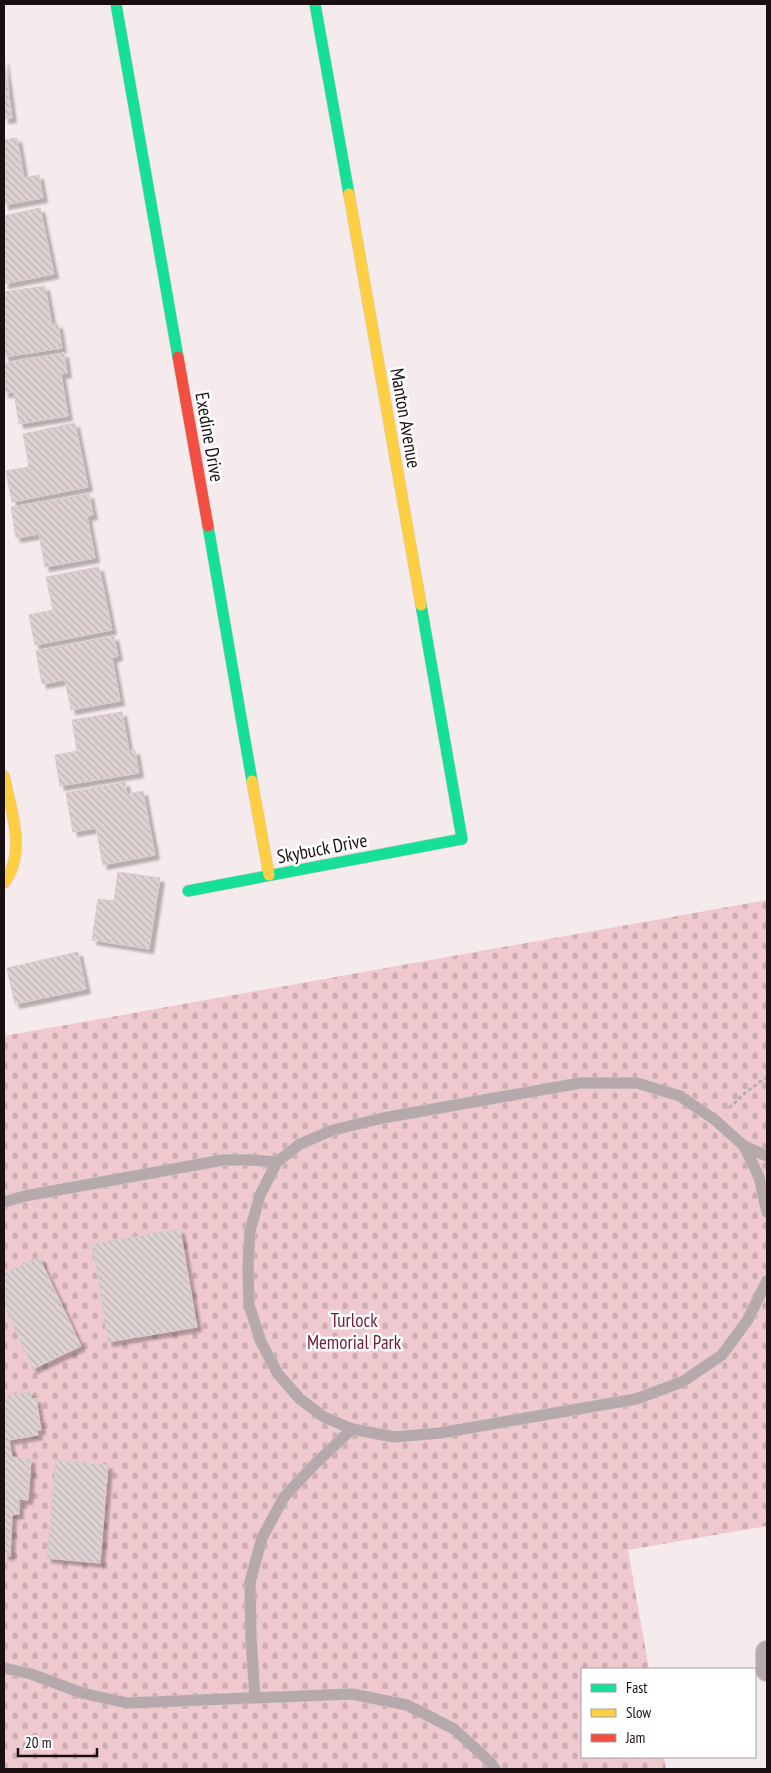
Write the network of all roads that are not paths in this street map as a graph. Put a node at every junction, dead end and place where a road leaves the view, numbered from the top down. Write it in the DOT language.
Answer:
graph roads {
  1 [pos="116,4"];
  2 [pos="315,4"];
  3 [pos="4,776"];
  4 [pos="462,839"];
  5 [pos="269,875"];
  6 [pos="7,880"];
  7 [pos="188,891"];
  8 [pos="744,1146"];
  9 [pos="767,1156"];
  10 [pos="277,1162"];
  11 [pos="4,1202"];
  12 [pos="767,1212"];
  13 [pos="767,1281"];
  14 [pos="352,1429"];
  15 [pos="767,1652"];
  16 [pos="4,1668"];
  17 [pos="767,1670"];
  18 [pos="255,1698"];
  19 [pos="494,1769"];
  1 -- 5 [label="street, Exedine Drive"];
  2 -- 4 [label="street, Manton Avenue"];
  3 -- 6 [label="street"];
  4 -- 5 [label="street, Skybuck Drive"];
  5 -- 7 [label="street, Skybuck Drive"];
  8 -- 9 [label="lane"];
  8 -- 10 [label="lane"];
  8 -- 12 [label="lane"];
  10 -- 11 [label="lane"];
  10 -- 14 [label="lane"];
  13 -- 14 [label="lane"];
  14 -- 18 [label="lane"];
  15 -- 17 [label="street"];
  16 -- 18 [label="lane"];
  18 -- 19 [label="lane"];
}
